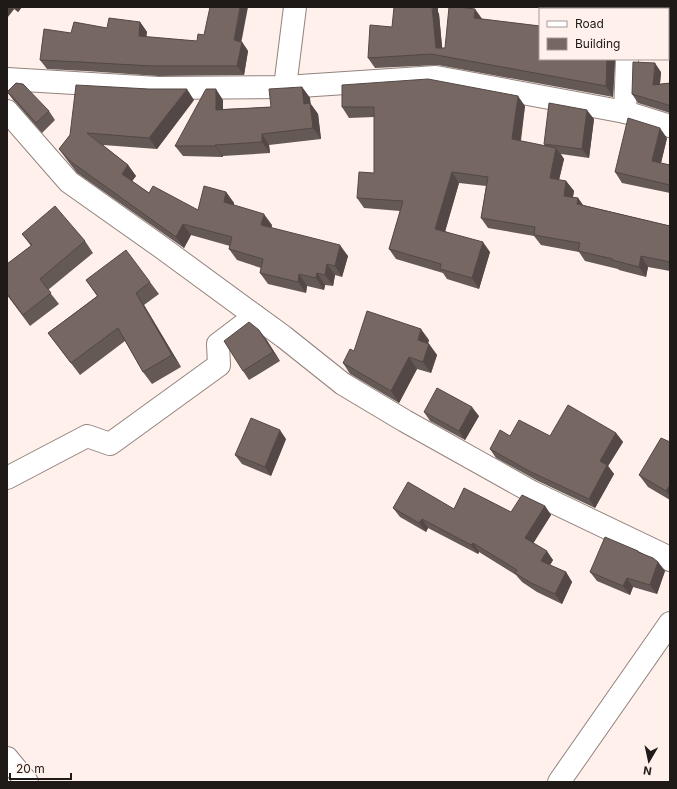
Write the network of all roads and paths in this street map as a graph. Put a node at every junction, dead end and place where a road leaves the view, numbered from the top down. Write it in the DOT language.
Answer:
graph roads {
  1 [pos="295,7"];
  2 [pos="627,60"];
  3 [pos="7,79"];
  4 [pos="285,87"];
  5 [pos="7,111"];
  6 [pos="625,112"];
  7 [pos="670,126"];
  8 [pos="255,316"];
  9 [pos="7,478"];
  10 [pos="669,557"];
  11 [pos="670,623"];
  12 [pos="7,758"];
  13 [pos="27,782"];
  14 [pos="559,782"];
  1 -- 4 [label="street"];
  2 -- 6 [label="street"];
  3 -- 4 [label="street"];
  4 -- 6 [label="street"];
  5 -- 8 [label="street"];
  6 -- 7 [label="street"];
  8 -- 9 [label="street"];
  8 -- 10 [label="street"];
  11 -- 14 [label="street"];
  12 -- 13 [label="street"];
}
